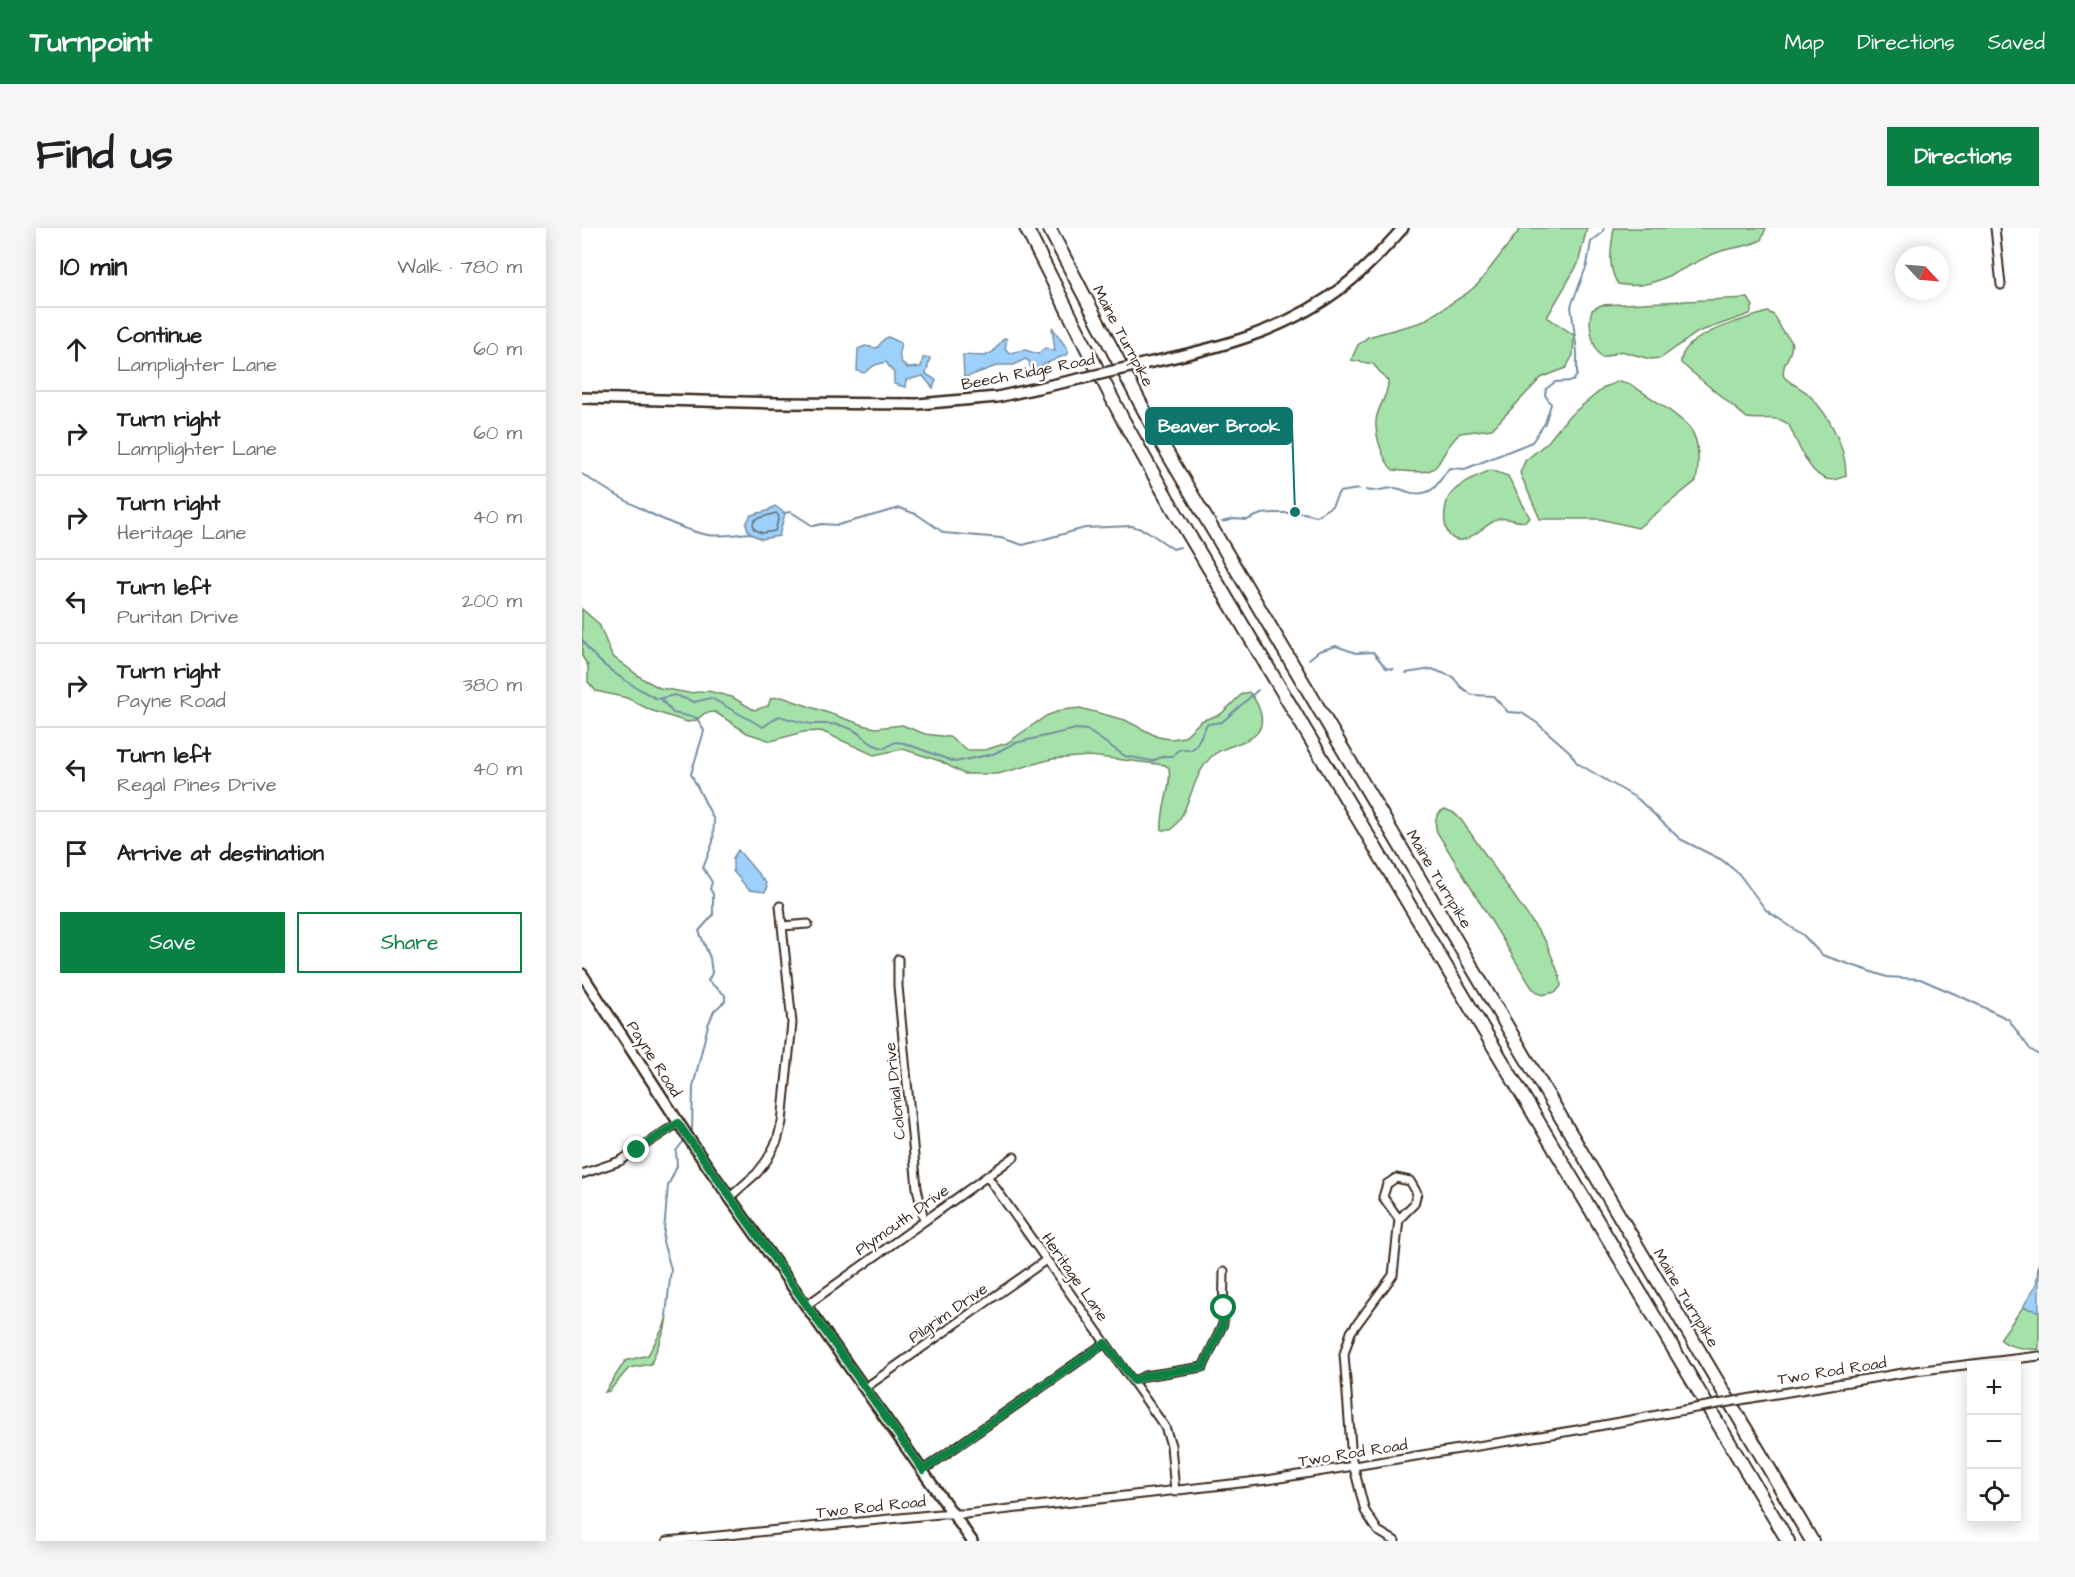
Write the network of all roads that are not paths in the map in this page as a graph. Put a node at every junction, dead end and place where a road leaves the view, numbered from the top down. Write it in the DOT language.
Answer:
graph roads {
  1 [pos="1026,228"];
  2 [pos="1049,228"];
  3 [pos="1402,228"];
  4 [pos="1995,228"];
  5 [pos="2001,285"];
  6 [pos="582,398"];
  7 [pos="780,906"];
  8 [pos="808,924"];
  9 [pos="782,926"];
  10 [pos="898,959"];
  11 [pos="582,974"];
  12 [pos="678,1123"];
  13 [pos="1014,1157"];
  14 [pos="582,1174"];
  15 [pos="987,1176"];
  16 [pos="729,1198"];
  17 [pos="1399,1219"];
  18 [pos="924,1220"];
  19 [pos="1046,1260"];
  20 [pos="1224,1272"];
  21 [pos="807,1305"];
  22 [pos="1105,1343"];
  23 [pos="2039,1356"];
  24 [pos="1134,1381"];
  25 [pos="865,1388"];
  26 [pos="1353,1466"];
  27 [pos="923,1470"];
  28 [pos="1175,1492"];
  29 [pos="954,1514"];
  30 [pos="667,1541"];
  31 [pos="972,1541"];
  32 [pos="1395,1541"];
  33 [pos="1788,1541"];
  34 [pos="1812,1541"];
  1 -- 33 [label="highway"];
  2 -- 34 [label="highway, Maine Turnpike"];
  3 -- 6 [label="street, Beech Ridge Road, bridge"];
  4 -- 5 [label="street"];
  7 -- 9 [label="street"];
  8 -- 9 [label="street"];
  9 -- 16 [label="street"];
  10 -- 18 [label="street, Colonial Drive"];
  11 -- 12 [label="street, Payne Road"];
  12 -- 14 [label="street"];
  12 -- 16 [label="street, Payne Road"];
  13 -- 15 [label="street, Plymouth Drive"];
  15 -- 18 [label="street, Plymouth Drive"];
  15 -- 19 [label="street, Heritage Lane"];
  16 -- 21 [label="street, Payne Road"];
  17 -- 17 [label="street"];
  17 -- 26 [label="street"];
  18 -- 21 [label="street, Plymouth Drive"];
  19 -- 22 [label="street, Heritage Lane"];
  19 -- 25 [label="street, Pilgrim Drive"];
  20 -- 24 [label="street"];
  21 -- 25 [label="street, Payne Road"];
  22 -- 24 [label="street, Heritage Lane"];
  22 -- 27 [label="street"];
  23 -- 26 [label="street, Two Rod Road, bridge"];
  24 -- 28 [label="street, Heritage Lane"];
  25 -- 27 [label="street, Payne Road"];
  26 -- 28 [label="street, Two Rod Road"];
  26 -- 32 [label="street"];
  27 -- 29 [label="street, Payne Road"];
  28 -- 29 [label="street, Two Rod Road"];
  29 -- 30 [label="street, Two Rod Road"];
  29 -- 31 [label="street, Payne Road"];
}
